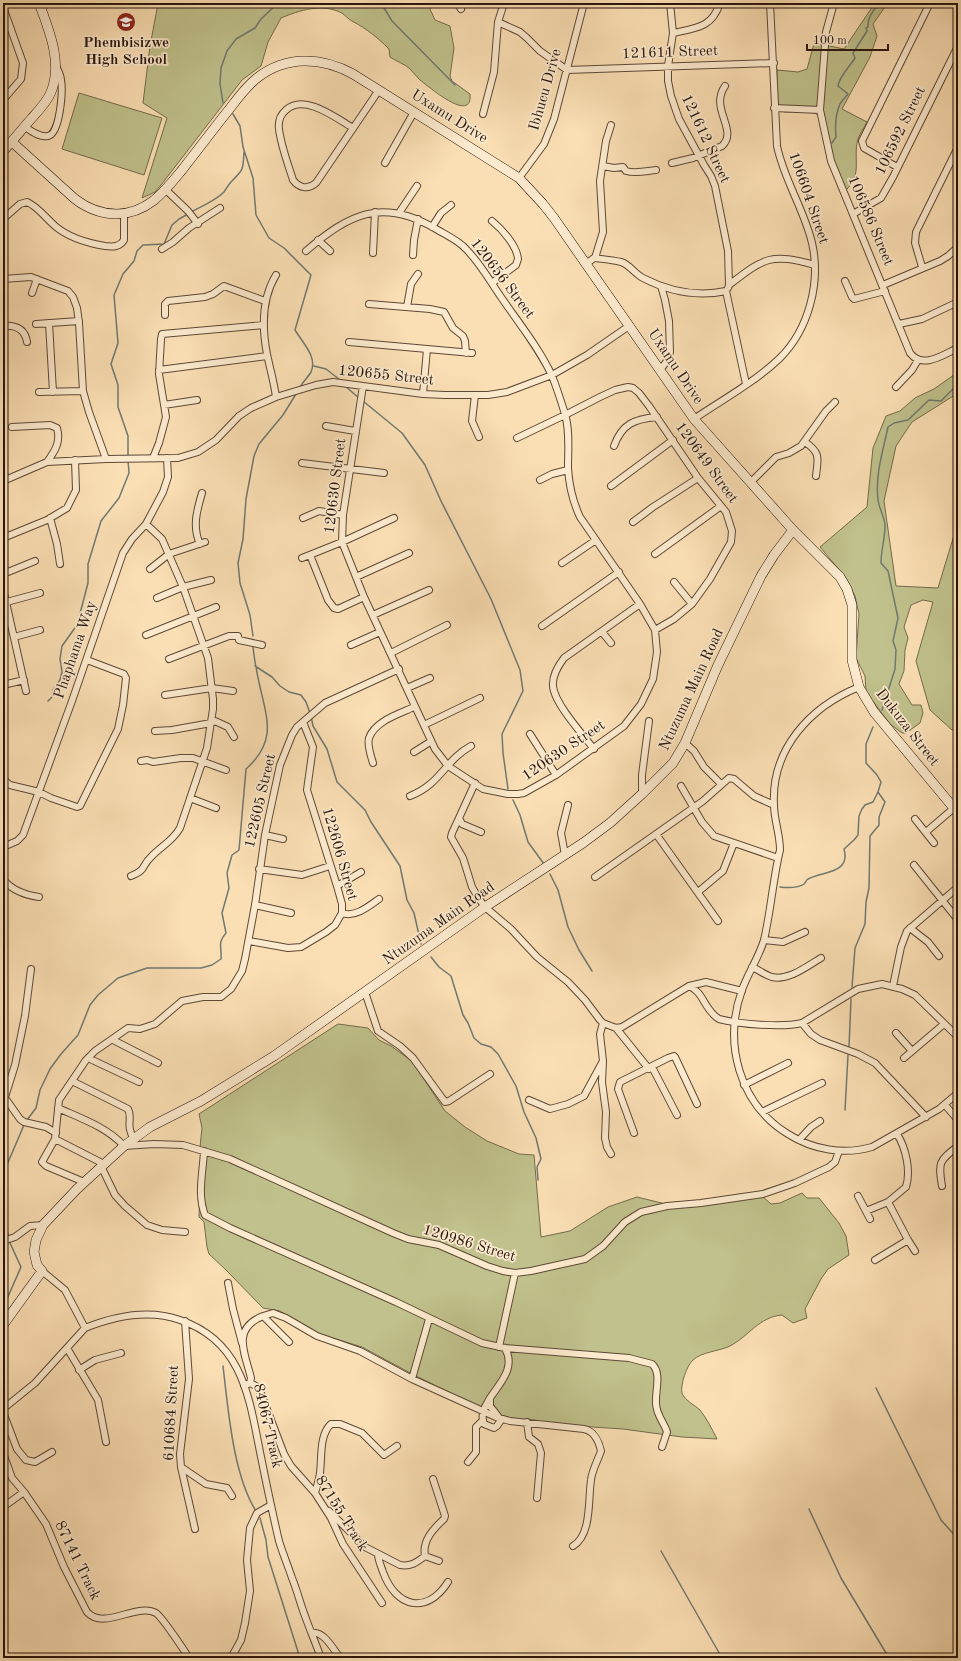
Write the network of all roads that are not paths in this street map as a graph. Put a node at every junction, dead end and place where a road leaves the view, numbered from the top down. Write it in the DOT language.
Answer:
graph roads {
  1 [pos="39,3"];
  2 [pos="457,3"];
  3 [pos="504,3"];
  4 [pos="584,3"];
  5 [pos="670,3"];
  6 [pos="720,3"];
  7 [pos="770,3"];
  8 [pos="834,3"];
  9 [pos="930,3"];
  10 [pos="3,7"];
  11 [pos="461,9"];
  12 [pos="498,22"];
  13 [pos="673,33"];
  14 [pos="958,46"];
  15 [pos="774,63"];
  16 [pos="56,65"];
  17 [pos="668,66"];
  18 [pos="567,70"];
  19 [pos="725,86"];
  20 [pos="379,90"];
  21 [pos="3,100"];
  22 [pos="774,108"];
  23 [pos="820,110"];
  24 [pos="414,112"];
  25 [pos="483,114"];
  26 [pos="611,125"];
  27 [pos="25,127"];
  28 [pos="353,128"];
  29 [pos="12,142"];
  30 [pos="958,147"];
  31 [pos="3,151"];
  32 [pos="699,156"];
  33 [pos="385,163"];
  34 [pos="672,163"];
  35 [pos="603,166"];
  36 [pos="897,167"];
  37 [pos="656,170"];
  38 [pos="519,178"];
  39 [pos="417,186"];
  40 [pos="166,190"];
  41 [pos="451,204"];
  42 [pos="220,208"];
  43 [pos="375,212"];
  44 [pos="399,213"];
  45 [pos="124,214"];
  46 [pos="853,214"];
  47 [pos="3,219"];
  48 [pos="418,219"];
  49 [pos="492,221"];
  50 [pos="198,224"];
  51 [pos="432,227"];
  52 [pos="318,240"];
  53 [pos="958,247"];
  54 [pos="162,249"];
  55 [pos="306,251"];
  56 [pos="330,251"];
  57 [pos="373,253"];
  58 [pos="413,255"];
  59 [pos="595,258"];
  60 [pos="586,264"];
  61 [pos="815,264"];
  62 [pos="922,268"];
  63 [pos="418,274"];
  64 [pos="276,275"];
  65 [pos="3,279"];
  66 [pos="37,279"];
  67 [pos="845,281"];
  68 [pos="492,283"];
  69 [pos="661,286"];
  70 [pos="728,288"];
  71 [pos="884,288"];
  72 [pos="32,293"];
  73 [pos="265,301"];
  74 [pos="958,302"];
  75 [pos="369,304"];
  76 [pos="407,307"];
  77 [pos="165,315"];
  78 [pos="79,322"];
  79 [pos="49,323"];
  80 [pos="36,324"];
  81 [pos="899,324"];
  82 [pos="264,325"];
  83 [pos="3,326"];
  84 [pos="629,326"];
  85 [pos="27,342"];
  86 [pos="349,342"];
  87 [pos="958,348"];
  88 [pos="427,349"];
  89 [pos="267,356"];
  90 [pos="918,360"];
  91 [pos="159,370"];
  92 [pos="660,370"];
  93 [pos="552,375"];
  94 [pos="746,384"];
  95 [pos="363,386"];
  96 [pos="896,387"];
  97 [pos="83,391"];
  98 [pos="38,392"];
  99 [pos="53,392"];
  100 [pos="423,394"];
  101 [pos="475,395"];
  102 [pos="276,397"];
  103 [pos="197,400"];
  104 [pos="835,402"];
  105 [pos="164,405"];
  106 [pos="565,416"];
  107 [pos="656,417"];
  108 [pos="694,419"];
  109 [pos="326,426"];
  110 [pos="12,427"];
  111 [pos="355,431"];
  112 [pos="479,437"];
  113 [pos="517,438"];
  114 [pos="673,440"];
  115 [pos="805,442"];
  116 [pos="614,446"];
  117 [pos="153,458"];
  118 [pos="167,458"];
  119 [pos="106,459"];
  120 [pos="75,460"];
  121 [pos="47,462"];
  122 [pos="302,462"];
  123 [pos="349,469"];
  124 [pos="568,470"];
  125 [pos="384,473"];
  126 [pos="816,476"];
  127 [pos="698,478"];
  128 [pos="540,480"];
  129 [pos="3,481"];
  130 [pos="751,482"];
  131 [pos="611,486"];
  132 [pos="202,493"];
  133 [pos="721,506"];
  134 [pos="343,515"];
  135 [pos="50,518"];
  136 [pos="303,518"];
  137 [pos="394,518"];
  138 [pos="633,522"];
  139 [pos="146,524"];
  140 [pos="793,530"];
  141 [pos="3,538"];
  142 [pos="596,540"];
  143 [pos="342,542"];
  144 [pos="409,553"];
  145 [pos="169,554"];
  146 [pos="654,554"];
  147 [pos="310,556"];
  148 [pos="302,558"];
  149 [pos="35,561"];
  150 [pos="562,563"];
  151 [pos="60,564"];
  152 [pos="150,569"];
  153 [pos="619,572"];
  154 [pos="3,574"];
  155 [pos="356,577"];
  156 [pos="211,580"];
  157 [pos="674,582"];
  158 [pos="183,587"];
  159 [pos="3,589"];
  160 [pos="429,590"];
  161 [pos="40,593"];
  162 [pos="364,597"];
  163 [pos="157,598"];
  164 [pos="5,602"];
  165 [pos="640,604"];
  166 [pos="692,604"];
  167 [pos="216,607"];
  168 [pos="373,615"];
  169 [pos="192,616"];
  170 [pos="447,626"];
  171 [pos="542,626"];
  172 [pos="40,630"];
  173 [pos="655,630"];
  174 [pos="380,632"];
  175 [pos="602,632"];
  176 [pos="146,635"];
  177 [pos="14,637"];
  178 [pos="611,643"];
  179 [pos="262,645"];
  180 [pos="351,645"];
  181 [pos="204,646"];
  182 [pos="391,653"];
  183 [pos="170,659"];
  184 [pos="87,660"];
  185 [pos="399,669"];
  186 [pos="430,678"];
  187 [pos="24,680"];
  188 [pos="3,685"];
  189 [pos="859,687"];
  190 [pos="212,688"];
  191 [pos="407,688"];
  192 [pos="26,691"];
  193 [pos="233,691"];
  194 [pos="165,695"];
  195 [pos="480,698"];
  196 [pos="414,707"];
  197 [pos="303,722"];
  198 [pos="649,722"];
  199 [pos="211,723"];
  200 [pos="424,725"];
  201 [pos="155,731"];
  202 [pos="530,734"];
  203 [pos="234,737"];
  204 [pos="430,742"];
  205 [pos="685,744"];
  206 [pos="471,746"];
  207 [pos="594,749"];
  208 [pos="414,752"];
  209 [pos="141,761"];
  210 [pos="204,761"];
  211 [pos="373,763"];
  212 [pos="448,766"];
  213 [pos="226,770"];
  214 [pos="556,775"];
  215 [pos="3,779"];
  216 [pos="475,783"];
  217 [pos="721,784"];
  218 [pos="681,786"];
  219 [pos="39,792"];
  220 [pos="642,794"];
  221 [pos="410,796"];
  222 [pos="190,798"];
  223 [pos="568,805"];
  224 [pos="774,805"];
  225 [pos="692,807"];
  226 [pos="216,808"];
  227 [pos="956,811"];
  228 [pos="459,818"];
  229 [pos="915,819"];
  230 [pos="481,832"];
  231 [pos="926,832"];
  232 [pos="656,834"];
  233 [pos="265,835"];
  234 [pos="283,840"];
  235 [pos="734,843"];
  236 [pos="934,843"];
  237 [pos="3,847"];
  238 [pos="565,856"];
  239 [pos="778,858"];
  240 [pos="914,865"];
  241 [pos="330,866"];
  242 [pos="259,869"];
  243 [pos="361,872"];
  244 [pos="131,876"];
  245 [pos="595,877"];
  246 [pos="3,879"];
  247 [pos="337,886"];
  248 [pos="958,887"];
  249 [pos="698,892"];
  250 [pos="39,897"];
  251 [pos="379,899"];
  252 [pos="942,900"];
  253 [pos="255,905"];
  254 [pos="486,907"];
  255 [pos="291,913"];
  256 [pos="342,913"];
  257 [pos="958,920"];
  258 [pos="718,921"];
  259 [pos="910,928"];
  260 [pos="805,932"];
  261 [pos="764,940"];
  262 [pos="249,941"];
  263 [pos="939,956"];
  264 [pos="821,958"];
  265 [pos="752,967"];
  266 [pos="30,969"];
  267 [pos="689,986"];
  268 [pos="893,986"];
  269 [pos="742,991"];
  270 [pos="365,992"];
  271 [pos="736,1021"];
  272 [pos="603,1023"];
  273 [pos="802,1023"];
  274 [pos="944,1024"];
  275 [pos="616,1028"];
  276 [pos="896,1033"];
  277 [pos="958,1037"];
  278 [pos="112,1040"];
  279 [pos="912,1051"];
  280 [pos="88,1058"];
  281 [pos="904,1058"];
  282 [pos="603,1061"];
  283 [pos="158,1063"];
  284 [pos="788,1063"];
  285 [pos="650,1068"];
  286 [pos="490,1074"];
  287 [pos="72,1081"];
  288 [pos="139,1082"];
  289 [pos="822,1083"];
  290 [pos="744,1085"];
  291 [pos="958,1093"];
  292 [pos="4,1096"];
  293 [pos="528,1100"];
  294 [pos="697,1104"];
  295 [pos="945,1104"];
  296 [pos="58,1108"];
  297 [pos="762,1112"];
  298 [pos="677,1115"];
  299 [pos="926,1117"];
  300 [pos="958,1120"];
  301 [pos="820,1121"];
  302 [pos="634,1133"];
  303 [pos="897,1134"];
  304 [pos="56,1136"];
  305 [pos="134,1139"];
  306 [pos="799,1140"];
  307 [pos="124,1146"];
  308 [pos="958,1146"];
  309 [pos="204,1151"];
  310 [pos="839,1151"];
  311 [pos="611,1154"];
  312 [pos="102,1165"];
  313 [pos="84,1182"];
  314 [pos="942,1186"];
  315 [pos="858,1196"];
  316 [pos="888,1202"];
  317 [pos="866,1211"];
  318 [pos="870,1219"];
  319 [pos="43,1225"];
  320 [pos="185,1232"];
  321 [pos="908,1240"];
  322 [pos="3,1241"];
  323 [pos="915,1251"];
  324 [pos="875,1260"];
  325 [pos="42,1271"];
  326 [pos="515,1273"];
  327 [pos="228,1283"];
  328 [pos="263,1316"];
  329 [pos="429,1319"];
  330 [pos="185,1321"];
  331 [pos="3,1325"];
  332 [pos="85,1328"];
  333 [pos="289,1342"];
  334 [pos="242,1343"];
  335 [pos="502,1347"];
  336 [pos="67,1348"];
  337 [pos="121,1353"];
  338 [pos="79,1370"];
  339 [pos="412,1379"];
  340 [pos="247,1385"];
  341 [pos="490,1398"];
  342 [pos="3,1410"];
  343 [pos="482,1412"];
  344 [pos="501,1419"];
  345 [pos="483,1420"];
  346 [pos="527,1422"];
  347 [pos="106,1442"];
  348 [pos="397,1446"];
  349 [pos="662,1447"];
  350 [pos="52,1452"];
  351 [pos="3,1453"];
  352 [pos="468,1462"];
  353 [pos="181,1466"];
  354 [pos="433,1479"];
  355 [pos="24,1492"];
  356 [pos="315,1492"];
  357 [pos="232,1496"];
  358 [pos="537,1498"];
  359 [pos="323,1504"];
  360 [pos="271,1505"];
  361 [pos="3,1507"];
  362 [pos="195,1529"];
  363 [pos="573,1546"];
  364 [pos="378,1554"];
  365 [pos="425,1556"];
  366 [pos="439,1561"];
  367 [pos="448,1582"];
  368 [pos="382,1602"];
  369 [pos="312,1633"];
  370 [pos="189,1658"];
  371 [pos="231,1658"];
  372 [pos="321,1658"];
  373 [pos="340,1658"];
  1 -- 16 [label="main road"];
  2 -- 11 [label="street"];
  3 -- 12 [label="street"];
  4 -- 18 [label="street, Ibhucu Drive"];
  5 -- 13 [label="street, 121612 Street"];
  6 -- 13 [label="street"];
  7 -- 15 [label="street, 106604 Street"];
  8 -- 23 [label="street, 106586 Street"];
  9 -- 36 [label="street"];
  10 -- 21 [label="street"];
  12 -- 18 [label="street"];
  12 -- 25 [label="street"];
  13 -- 17 [label="street, 121612 Street"];
  14 -- 36 [label="street, 106592 Street"];
  15 -- 17 [label="street, 121611 Street"];
  15 -- 22 [label="street, 106604 Street"];
  16 -- 27 [label="main road"];
  16 -- 27 [label="street"];
  17 -- 18 [label="street, 121611 Street"];
  17 -- 32 [label="street, 121612 Street"];
  18 -- 38 [label="street, Ibhucu Drive"];
  19 -- 32 [label="street"];
  20 -- 24 [label="main road, Uxamu Drive"];
  20 -- 28 [label="street"];
  20 -- 40 [label="main road, Uxamu Drive"];
  22 -- 23 [label="street"];
  22 -- 61 [label="street, 106604 Street"];
  23 -- 46 [label="street, 106586 Street"];
  24 -- 33 [label="street"];
  24 -- 38 [label="main road, Uxamu Drive"];
  26 -- 35 [label="street"];
  27 -- 29 [label="main road"];
  28 -- 28 [label="street"];
  29 -- 31 [label="main road"];
  29 -- 45 [label="main road, Uxamu Drive"];
  30 -- 62 [label="street"];
  32 -- 34 [label="street"];
  32 -- 70 [label="street, 121612 Street"];
  35 -- 37 [label="street"];
  35 -- 59 [label="street"];
  36 -- 46 [label="street, 106592 Street"];
  38 -- 60 [label="main road, Uxamu Drive"];
  39 -- 44 [label="street"];
  40 -- 45 [label="main road, Uxamu Drive"];
  40 -- 50 [label="street"];
  41 -- 51 [label="street"];
  42 -- 50 [label="street"];
  43 -- 44 [label="street, 120656 Street"];
  43 -- 52 [label="street, 120656 Street"];
  43 -- 57 [label="street"];
  44 -- 48 [label="street, 120656 Street"];
  45 -- 47 [label="street"];
  46 -- 71 [label="street, 106586 Street"];
  48 -- 51 [label="street, 120656 Street"];
  48 -- 58 [label="street"];
  49 -- 68 [label="street"];
  50 -- 54 [label="street"];
  51 -- 68 [label="street, 120656 Street"];
  52 -- 55 [label="street, 120656 Street"];
  52 -- 56 [label="street"];
  53 -- 62 [label="street"];
  59 -- 60 [label="street"];
  59 -- 69 [label="street"];
  60 -- 84 [label="main road, Uxamu Drive"];
  61 -- 70 [label="street"];
  61 -- 94 [label="street, 106604 Street"];
  62 -- 71 [label="street"];
  63 -- 76 [label="street"];
  64 -- 73 [label="street"];
  65 -- 66 [label="street"];
  66 -- 72 [label="street"];
  66 -- 78 [label="street"];
  67 -- 71 [label="street"];
  68 -- 93 [label="street, 120656 Street"];
  69 -- 70 [label="street"];
  69 -- 92 [label="street"];
  70 -- 94 [label="street, 121612 Street"];
  71 -- 81 [label="street, 106586 Street"];
  73 -- 77 [label="street"];
  73 -- 82 [label="street"];
  74 -- 81 [label="street"];
  75 -- 76 [label="street"];
  76 -- 88 [label="street"];
  78 -- 79 [label="street"];
  78 -- 97 [label="street"];
  79 -- 80 [label="street"];
  79 -- 99 [label="street"];
  81 -- 90 [label="street, 106586 Street"];
  82 -- 89 [label="street"];
  82 -- 91 [label="street"];
  83 -- 85 [label="street"];
  84 -- 92 [label="main road, Uxamu Drive"];
  84 -- 93 [label="street, 120655 Street"];
  86 -- 88 [label="street"];
  87 -- 90 [label="street"];
  88 -- 100 [label="street"];
  89 -- 91 [label="street"];
  89 -- 102 [label="street"];
  90 -- 96 [label="street"];
  91 -- 105 [label="street"];
  92 -- 108 [label="main road, Uxamu Drive"];
  93 -- 101 [label="street, 120655 Street"];
  93 -- 106 [label="street, 120630 Street"];
  94 -- 108 [label="street, 106604 Street"];
  95 -- 100 [label="street, 120655 Street"];
  95 -- 102 [label="street, 120655 Street"];
  95 -- 111 [label="street, 120630 Street"];
  97 -- 99 [label="street"];
  97 -- 119 [label="street"];
  98 -- 99 [label="street"];
  100 -- 101 [label="street, 120655 Street"];
  101 -- 112 [label="street"];
  102 -- 118 [label="street, 120655 Street"];
  103 -- 105 [label="street"];
  104 -- 115 [label="street"];
  105 -- 117 [label="street"];
  106 -- 107 [label="street, 120649 Street"];
  106 -- 113 [label="street"];
  106 -- 124 [label="street, 120630 Street"];
  107 -- 114 [label="street, 120649 Street"];
  107 -- 116 [label="street"];
  108 -- 130 [label="main road, Uxamu Drive"];
  109 -- 111 [label="street"];
  110 -- 121 [label="street"];
  111 -- 123 [label="street, 120630 Street"];
  114 -- 127 [label="street, 120649 Street"];
  114 -- 131 [label="street"];
  115 -- 126 [label="street"];
  115 -- 130 [label="street"];
  117 -- 118 [label="street, 120655 Street"];
  117 -- 119 [label="street, 120655 Street"];
  118 -- 139 [label="street, Phaphama Way"];
  119 -- 120 [label="street, 120655 Street"];
  120 -- 121 [label="street, 120655 Street"];
  120 -- 135 [label="street"];
  121 -- 129 [label="street, 120655 Street"];
  122 -- 123 [label="street"];
  123 -- 125 [label="street"];
  123 -- 134 [label="street, 120630 Street"];
  124 -- 128 [label="street"];
  124 -- 142 [label="street, 120630 Street"];
  127 -- 133 [label="street, 120649 Street"];
  127 -- 138 [label="street"];
  130 -- 140 [label="main road, Uxamu Drive"];
  132 -- 145 [label="street"];
  133 -- 146 [label="street"];
  133 -- 166 [label="street, 120649 Street"];
  134 -- 136 [label="street"];
  134 -- 143 [label="street, 120630 Street"];
  135 -- 141 [label="street"];
  135 -- 151 [label="street"];
  137 -- 143 [label="street"];
  139 -- 145 [label="street"];
  139 -- 184 [label="street, Phaphama Way"];
  140 -- 189 [label="main road, Dukuza Street"];
  140 -- 205 [label="main road, Ntuzuma Main Road"];
  142 -- 150 [label="street"];
  142 -- 153 [label="street, 120630 Street"];
  143 -- 147 [label="street"];
  143 -- 155 [label="street, 120630 Street"];
  144 -- 155 [label="street"];
  145 -- 152 [label="street"];
  145 -- 158 [label="street"];
  147 -- 148 [label="street"];
  147 -- 162 [label="street"];
  149 -- 154 [label="street"];
  153 -- 165 [label="street, 120630 Street"];
  153 -- 171 [label="street"];
  155 -- 162 [label="street, 120630 Street"];
  156 -- 158 [label="street"];
  157 -- 166 [label="street"];
  158 -- 163 [label="street"];
  158 -- 169 [label="street"];
  159 -- 164 [label="street"];
  160 -- 168 [label="street"];
  161 -- 164 [label="street"];
  162 -- 168 [label="street, 120630 Street"];
  164 -- 177 [label="street"];
  165 -- 173 [label="street, 120630 Street"];
  165 -- 175 [label="street"];
  166 -- 173 [label="street, 120649 Street"];
  167 -- 169 [label="street"];
  168 -- 174 [label="street, 120630 Street"];
  169 -- 176 [label="street"];
  169 -- 181 [label="street"];
  170 -- 182 [label="street"];
  172 -- 177 [label="street"];
  173 -- 207 [label="street, 120630 Street"];
  174 -- 180 [label="street"];
  174 -- 182 [label="street, 120630 Street"];
  175 -- 178 [label="street"];
  175 -- 207 [label="street"];
  177 -- 187 [label="street"];
  179 -- 181 [label="street"];
  181 -- 183 [label="street"];
  181 -- 190 [label="street"];
  182 -- 185 [label="street, 120630 Street"];
  184 -- 219 [label="street, Phaphama Way"];
  184 -- 219 [label="street"];
  185 -- 191 [label="street, 120630 Street"];
  185 -- 197 [label="street, 122605 Street"];
  186 -- 191 [label="street"];
  187 -- 188 [label="street"];
  187 -- 192 [label="street"];
  189 -- 224 [label="street"];
  189 -- 227 [label="main road, Dukuza Street"];
  190 -- 193 [label="street"];
  190 -- 194 [label="street"];
  190 -- 199 [label="street"];
  191 -- 196 [label="street, 120630 Street"];
  195 -- 200 [label="street"];
  196 -- 200 [label="street, 120630 Street"];
  196 -- 211 [label="street"];
  197 -- 233 [label="street, 122605 Street"];
  197 -- 241 [label="street, 122606 Street"];
  198 -- 220 [label="street"];
  199 -- 201 [label="street"];
  199 -- 203 [label="street"];
  199 -- 210 [label="street"];
  200 -- 204 [label="street, 120630 Street"];
  202 -- 214 [label="street"];
  204 -- 208 [label="street"];
  204 -- 212 [label="street, 120630 Street"];
  205 -- 217 [label="street"];
  205 -- 220 [label="main road, Ntuzuma Main Road"];
  206 -- 212 [label="street"];
  207 -- 214 [label="street, 120630 Street"];
  209 -- 210 [label="street"];
  210 -- 213 [label="street"];
  210 -- 222 [label="street"];
  212 -- 216 [label="street, 120630 Street"];
  212 -- 221 [label="street"];
  214 -- 216 [label="street, 120630 Street"];
  215 -- 219 [label="street"];
  216 -- 228 [label="street"];
  217 -- 224 [label="street"];
  217 -- 225 [label="street"];
  218 -- 225 [label="street"];
  219 -- 237 [label="street, Phaphama Way"];
  220 -- 238 [label="main road, Ntuzuma Main Road"];
  222 -- 226 [label="street"];
  222 -- 244 [label="street"];
  223 -- 238 [label="street"];
  224 -- 239 [label="street"];
  225 -- 232 [label="street"];
  225 -- 235 [label="street"];
  227 -- 231 [label="street"];
  228 -- 230 [label="street"];
  228 -- 254 [label="street"];
  229 -- 231 [label="street"];
  231 -- 236 [label="street"];
  232 -- 245 [label="street"];
  232 -- 249 [label="street"];
  233 -- 234 [label="street"];
  233 -- 242 [label="street, 122605 Street"];
  235 -- 239 [label="street"];
  235 -- 249 [label="street"];
  238 -- 254 [label="main road, Ntuzuma Main Road"];
  239 -- 261 [label="street"];
  240 -- 252 [label="street"];
  241 -- 242 [label="street"];
  241 -- 247 [label="street, 122606 Street"];
  242 -- 253 [label="street, 122605 Street"];
  243 -- 247 [label="street"];
  246 -- 250 [label="street"];
  247 -- 256 [label="street, 122606 Street"];
  248 -- 252 [label="street"];
  249 -- 258 [label="street"];
  251 -- 256 [label="street"];
  252 -- 257 [label="street"];
  252 -- 259 [label="street"];
  253 -- 255 [label="street"];
  253 -- 262 [label="street, 122605 Street"];
  254 -- 270 [label="main road, Ntuzuma Main Road"];
  254 -- 272 [label="street"];
  256 -- 262 [label="street, 122606 Street"];
  259 -- 263 [label="street"];
  259 -- 268 [label="street"];
  260 -- 261 [label="street"];
  261 -- 265 [label="street"];
  262 -- 278 [label="street, 122605 Street"];
  264 -- 265 [label="street"];
  265 -- 269 [label="street"];
  266 -- 292 [label="street"];
  267 -- 269 [label="street"];
  267 -- 271 [label="street"];
  267 -- 275 [label="street"];
  268 -- 273 [label="street"];
  268 -- 274 [label="street"];
  269 -- 271 [label="street"];
  270 -- 286 [label="street"];
  270 -- 305 [label="main road, Ntuzuma Main Road"];
  271 -- 273 [label="street"];
  271 -- 290 [label="street"];
  272 -- 275 [label="street"];
  272 -- 282 [label="street"];
  273 -- 299 [label="street"];
  274 -- 277 [label="street"];
  274 -- 279 [label="street"];
  275 -- 285 [label="street"];
  276 -- 279 [label="street"];
  278 -- 280 [label="street"];
  278 -- 283 [label="street"];
  279 -- 281 [label="street"];
  280 -- 287 [label="street"];
  280 -- 288 [label="street"];
  282 -- 293 [label="street"];
  282 -- 311 [label="street"];
  284 -- 290 [label="street"];
  285 -- 294 [label="street"];
  285 -- 298 [label="street"];
  285 -- 302 [label="street"];
  287 -- 296 [label="street"];
  287 -- 305 [label="street"];
  289 -- 297 [label="street"];
  290 -- 297 [label="street"];
  291 -- 295 [label="street"];
  292 -- 304 [label="street"];
  295 -- 299 [label="street"];
  295 -- 300 [label="street"];
  296 -- 304 [label="street"];
  296 -- 307 [label="street"];
  297 -- 306 [label="street"];
  299 -- 303 [label="street"];
  301 -- 306 [label="street"];
  303 -- 310 [label="street"];
  303 -- 316 [label="street"];
  304 -- 312 [label="street"];
  304 -- 313 [label="street"];
  305 -- 307 [label="main road, Ntuzuma Main Road"];
  306 -- 310 [label="street"];
  307 -- 309 [label="street, 120986 Street"];
  307 -- 312 [label="main road, Ntuzuma Main Road"];
  308 -- 314 [label="street"];
  309 -- 326 [label="street, 120986 Street"];
  309 -- 329 [label="street"];
  310 -- 326 [label="street, 120986 Street"];
  312 -- 313 [label="main road, Ntuzuma Main Road"];
  312 -- 320 [label="street"];
  313 -- 319 [label="main road, Ntuzuma Main Road"];
  315 -- 317 [label="street"];
  316 -- 317 [label="street"];
  316 -- 321 [label="street"];
  317 -- 318 [label="street"];
  319 -- 322 [label="street"];
  319 -- 325 [label="main road, Ntuzuma Main Road"];
  321 -- 323 [label="street"];
  321 -- 324 [label="street"];
  325 -- 331 [label="main road"];
  325 -- 332 [label="street"];
  326 -- 335 [label="street"];
  327 -- 334 [label="street"];
  328 -- 333 [label="street"];
  328 -- 334 [label="street"];
  328 -- 339 [label="street"];
  329 -- 335 [label="street"];
  329 -- 339 [label="street"];
  330 -- 332 [label="street, 84067 Track"];
  330 -- 340 [label="street, 84067 Track"];
  330 -- 353 [label="street, 610684 Street"];
  332 -- 336 [label="street"];
  334 -- 340 [label="street"];
  335 -- 341 [label="street"];
  335 -- 349 [label="street"];
  336 -- 338 [label="street"];
  336 -- 342 [label="street"];
  337 -- 338 [label="street"];
  338 -- 347 [label="street"];
  339 -- 343 [label="street"];
  340 -- 356 [label="street, 87155 Track"];
  340 -- 360 [label="street, 84067 Track"];
  341 -- 343 [label="street"];
  341 -- 344 [label="street"];
  342 -- 350 [label="street"];
  343 -- 344 [label="street"];
  343 -- 345 [label="street"];
  344 -- 345 [label="street"];
  344 -- 346 [label="street"];
  345 -- 352 [label="street"];
  346 -- 358 [label="street"];
  346 -- 363 [label="street"];
  348 -- 356 [label="street"];
  351 -- 355 [label="street, 87141 Track"];
  353 -- 357 [label="street"];
  353 -- 362 [label="street, 610684 Street"];
  354 -- 365 [label="street"];
  355 -- 361 [label="street"];
  355 -- 370 [label="street, 87141 Track"];
  356 -- 359 [label="street, 87155 Track"];
  359 -- 364 [label="street"];
  359 -- 368 [label="street, 87155 Track"];
  360 -- 369 [label="street, 84067 Track"];
  360 -- 371 [label="street"];
  364 -- 365 [label="street"];
  364 -- 367 [label="street"];
  365 -- 366 [label="street"];
  369 -- 372 [label="street, 84067 Track"];
  369 -- 373 [label="street"];
}
